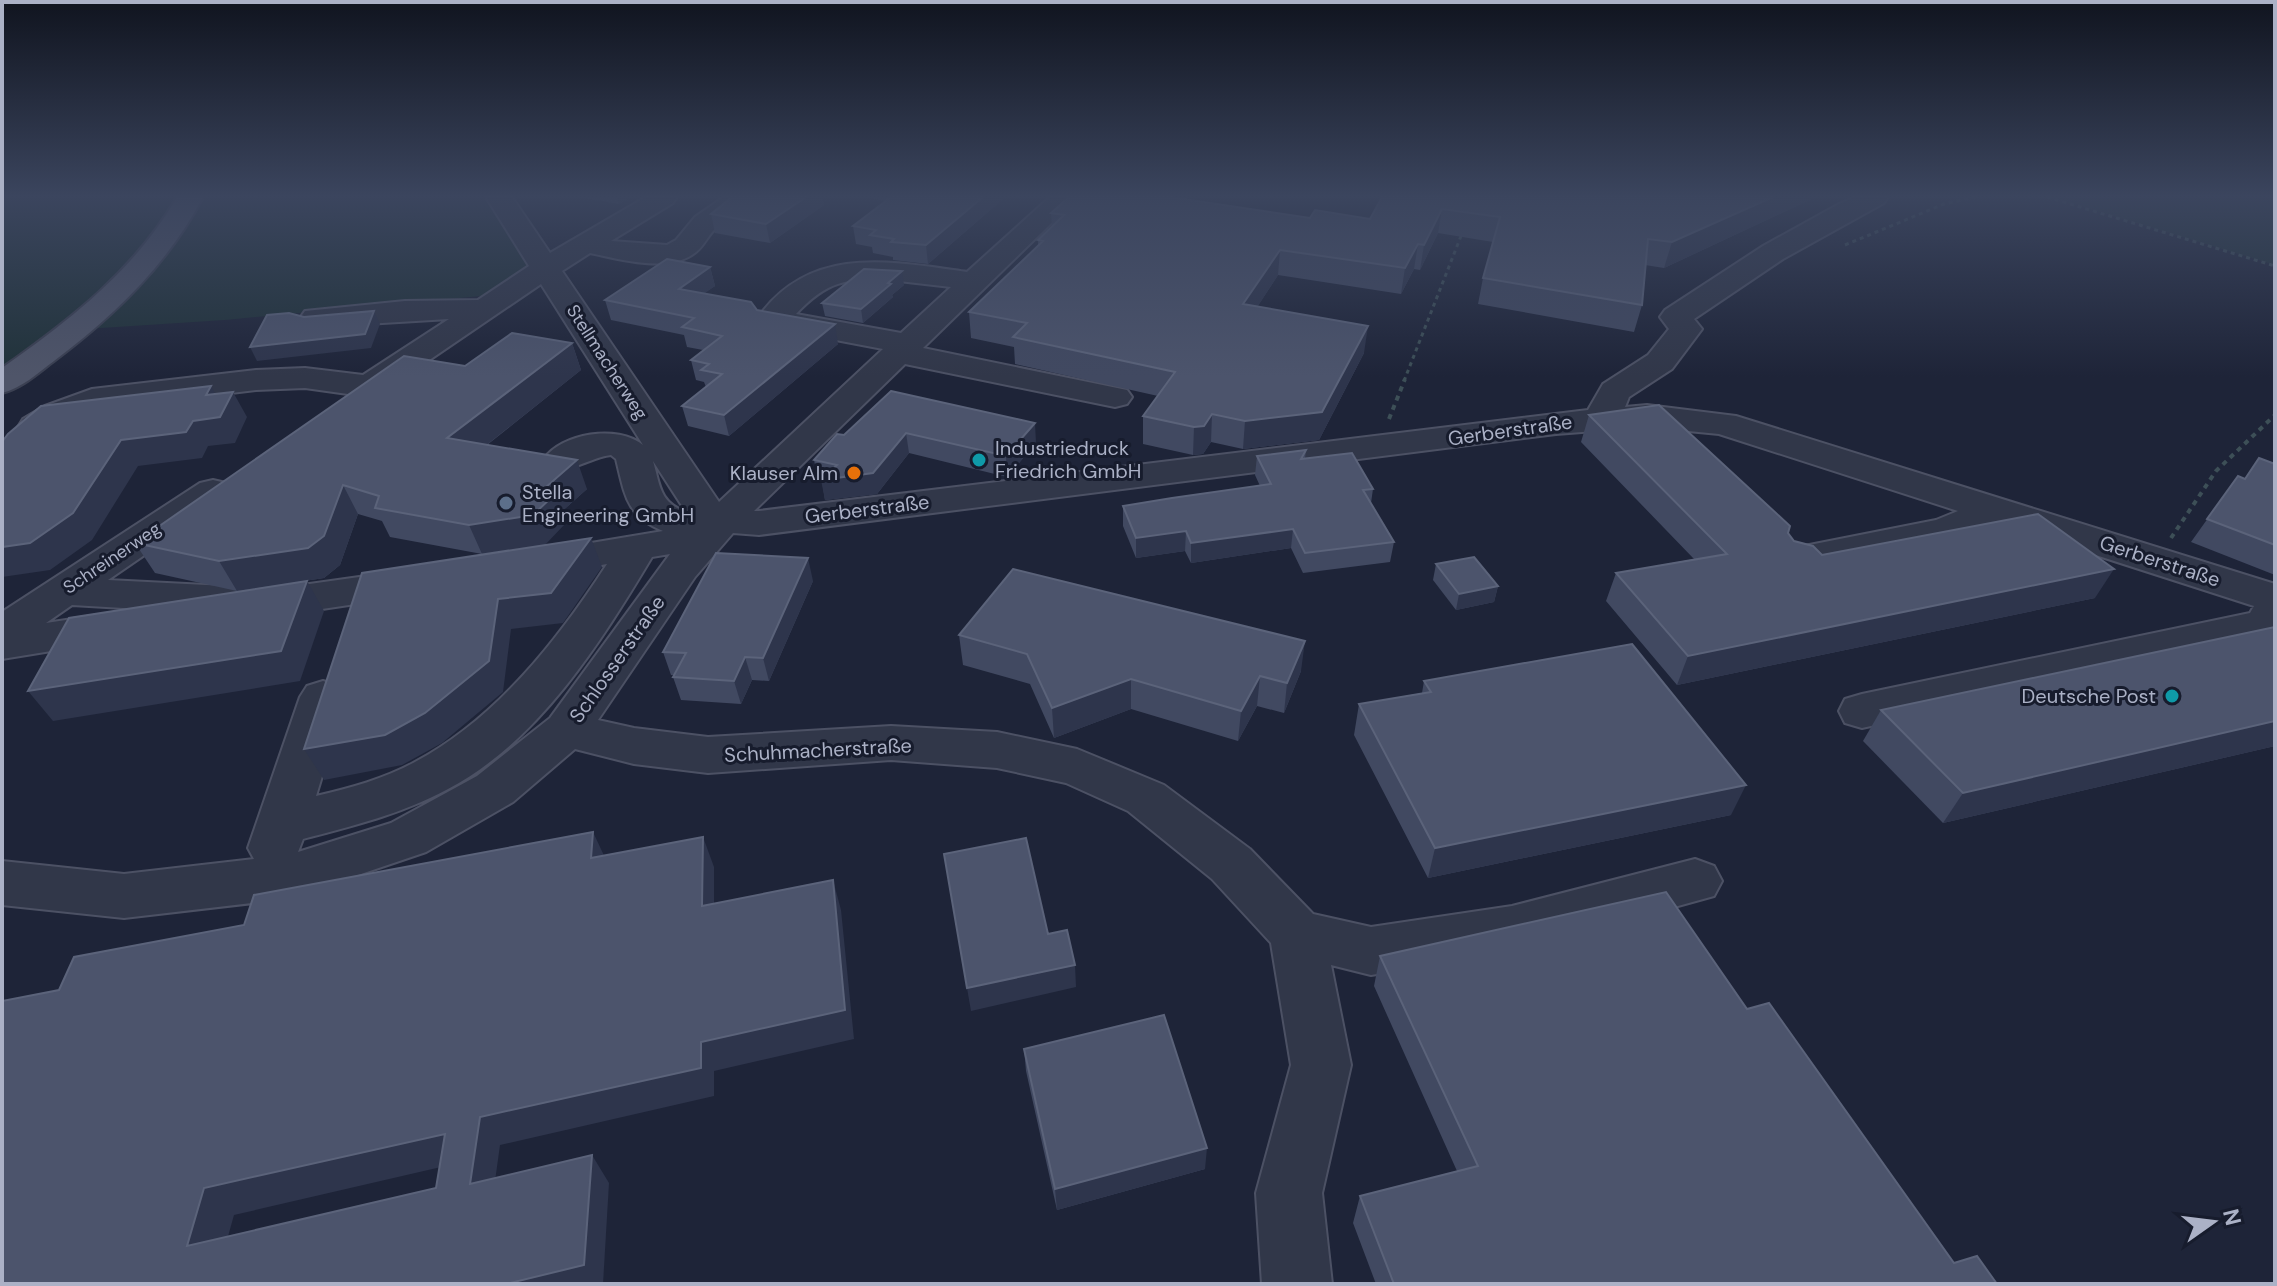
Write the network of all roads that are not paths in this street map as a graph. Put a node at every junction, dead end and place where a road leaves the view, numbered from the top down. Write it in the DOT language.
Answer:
graph roads {
  1 [pos="148,257"];
  2 [pos="539,257"];
  3 [pos="564,257"];
  4 [pos="1001,257"];
  5 [pos="1765,257"];
  6 [pos="546,268"];
  7 [pos="975,282"];
  8 [pos="485,309"];
  9 [pos="310,319"];
  10 [pos="904,348"];
  11 [pos="2,383"];
  12 [pos="369,386"];
  13 [pos="1115,397"];
  14 [pos="331,412"];
  15 [pos="1602,418"];
  16 [pos="12,450"];
  17 [pos="561,460"];
  18 [pos="241,472"];
  19 [pos="1982,504"];
  20 [pos="717,528"];
  21 [pos="637,549"];
  22 [pos="1798,559"];
  23 [pos="495,569"];
  24 [pos="451,576"];
  25 [pos="290,587"];
  26 [pos="62,591"];
  27 [pos="357,592"];
  28 [pos="2275,598"];
  29 [pos="2275,606"];
  30 [pos="2,632"];
  31 [pos="2,644"];
  32 [pos="1862,711"];
  33 [pos="567,730"];
  34 [pos="282,825"];
  35 [pos="264,880"];
  36 [pos="1695,881"];
  37 [pos="2,883"];
  38 [pos="1297,934"];
  39 [pos="1297,1284"];
  1 -- 11 [label="main road"];
  2 -- 6 [label="street, Stellmacherweg"];
  3 -- 6 [label="street"];
  4 -- 7 [label="street, Schlosserstraße"];
  5 -- 15 [label="street"];
  6 -- 8 [label="street"];
  6 -- 20 [label="street, Stellmacherweg"];
  7 -- 10 [label="street, Schlosserstraße"];
  7 -- 10 [label="street"];
  8 -- 9 [label="street"];
  8 -- 12 [label="street"];
  10 -- 13 [label="street"];
  10 -- 20 [label="street, Schlosserstraße"];
  12 -- 14 [label="street"];
  12 -- 16 [label="street"];
  15 -- 19 [label="street, Gerberstraße"];
  15 -- 20 [label="street, Gerberstraße"];
  17 -- 20 [label="street"];
  18 -- 26 [label="street, Schreinerweg"];
  19 -- 22 [label="street"];
  19 -- 28 [label="street, Gerberstraße"];
  20 -- 21 [label="street"];
  20 -- 33 [label="street, Schlosserstraße"];
  21 -- 23 [label="street"];
  21 -- 34 [label="street"];
  24 -- 27 [label="street"];
  25 -- 26 [label="street"];
  26 -- 30 [label="street, Schreinerweg"];
  27 -- 31 [label="street"];
  27 -- 34 [label="street"];
  29 -- 32 [label="street"];
  33 -- 35 [label="street, Schlosserstraße"];
  33 -- 38 [label="street, Schuhmacherstraße"];
  34 -- 35 [label="street"];
  35 -- 37 [label="street, Schlosserstraße"];
  36 -- 38 [label="street"];
  38 -- 39 [label="street"];
}
